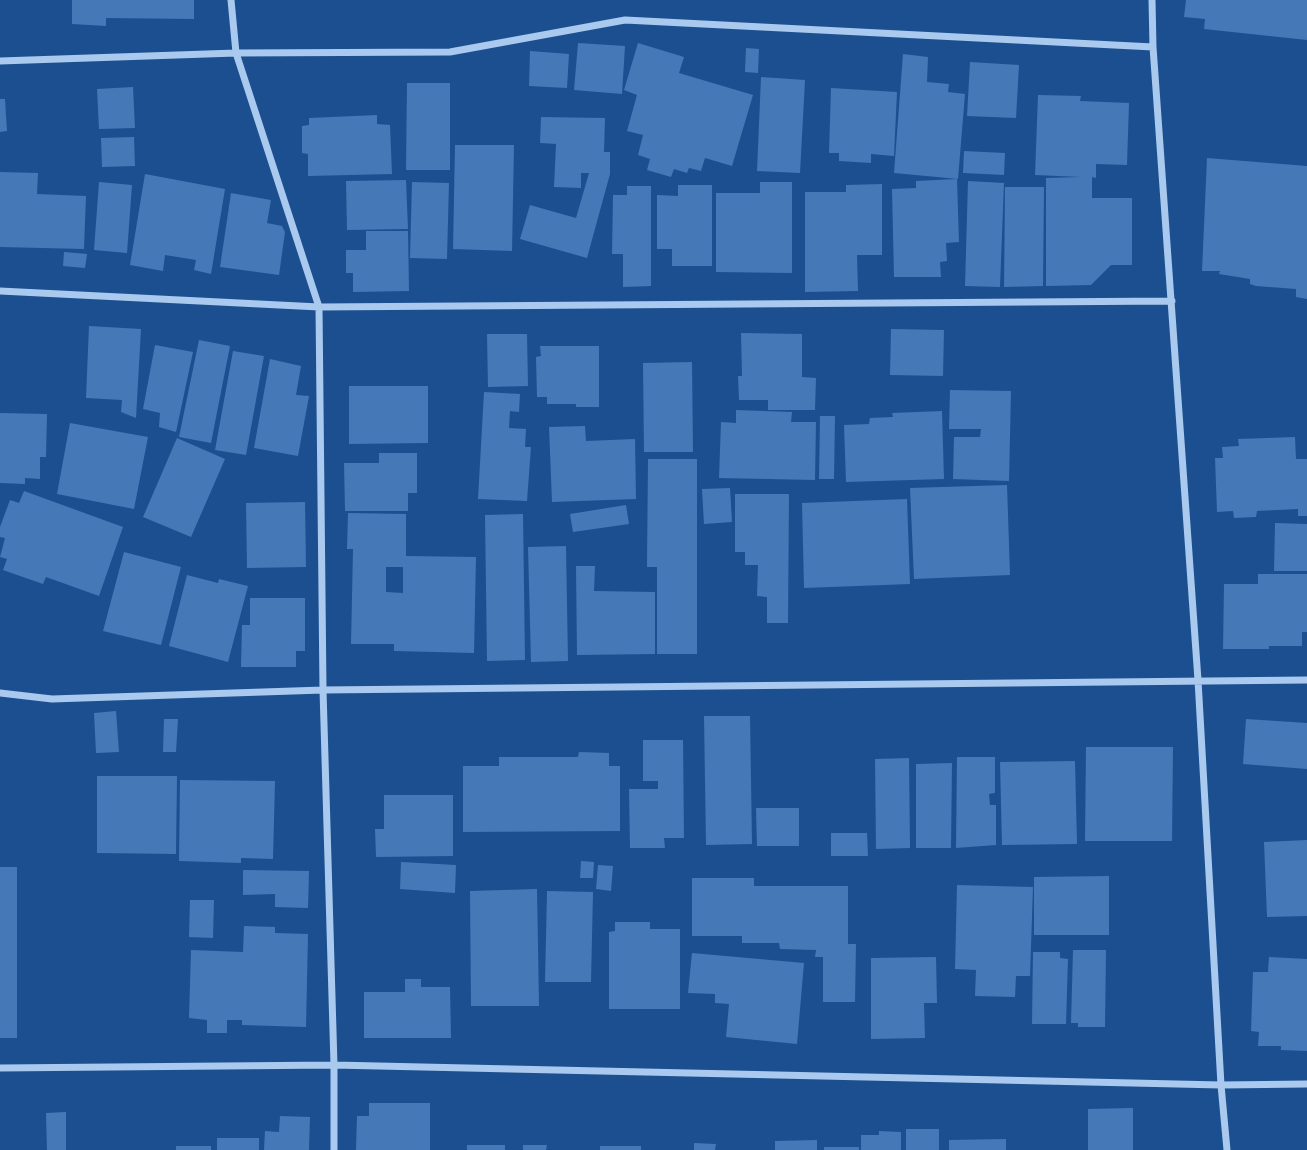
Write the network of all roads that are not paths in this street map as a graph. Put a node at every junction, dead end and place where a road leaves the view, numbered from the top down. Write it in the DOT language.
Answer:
graph roads {
  1 [pos="231,0"];
  2 [pos="1152,0"];
  3 [pos="1153,47"];
  4 [pos="236,53"];
  5 [pos="0,61"];
  6 [pos="0,291"];
  7 [pos="1172,301"];
  8 [pos="319,307"];
  9 [pos="1198,680"];
  10 [pos="1307,680"];
  11 [pos="323,690"];
  12 [pos="0,693"];
  13 [pos="334,1065"];
  14 [pos="0,1068"];
  15 [pos="1307,1084"];
  16 [pos="1221,1085"];
  17 [pos="334,1150"];
  18 [pos="1227,1150"];
  1 -- 4 [label="street"];
  2 -- 3 [label="street"];
  3 -- 4 [label="street"];
  3 -- 7 [label="street"];
  4 -- 5 [label="street"];
  4 -- 8 [label="street"];
  6 -- 8 [label="street"];
  7 -- 8 [label="street"];
  7 -- 9 [label="street"];
  8 -- 11 [label="street"];
  9 -- 10 [label="street"];
  9 -- 11 [label="street"];
  9 -- 16 [label="street"];
  11 -- 12 [label="street"];
  11 -- 13 [label="street"];
  13 -- 14 [label="street"];
  13 -- 16 [label="street"];
  13 -- 17 [label="street"];
  15 -- 16 [label="street"];
  16 -- 18 [label="street"];
}
